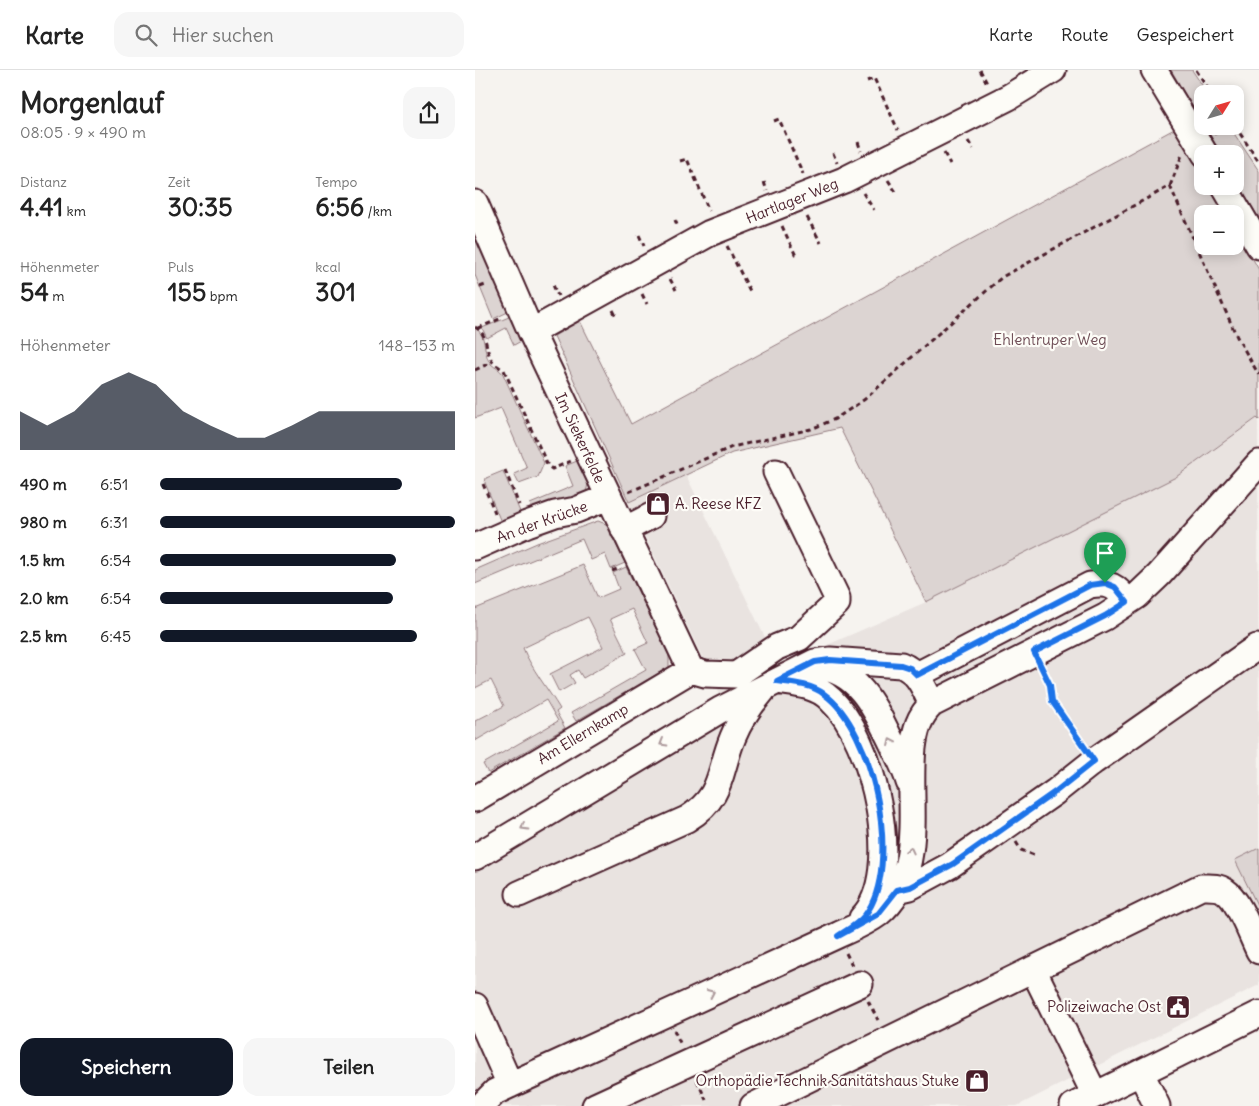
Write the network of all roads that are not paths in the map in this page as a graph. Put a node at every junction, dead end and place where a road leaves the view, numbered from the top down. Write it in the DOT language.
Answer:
graph roads {
  1 [pos="1053,70"];
  2 [pos="1154,70"];
  3 [pos="1194,154"];
  4 [pos="1229,195"];
  5 [pos="475,203"];
  6 [pos="1259,246"];
  7 [pos="526,321"];
  8 [pos="1259,463"];
  9 [pos="776,472"];
  10 [pos="609,499"];
  11 [pos="651,516"];
  12 [pos="624,530"];
  13 [pos="475,547"];
  14 [pos="1127,602"];
  15 [pos="1257,647"];
  16 [pos="691,670"];
  17 [pos="917,675"];
  18 [pos="780,679"];
  19 [pos="932,704"];
  20 [pos="911,787"];
  21 [pos="475,799"];
  22 [pos="475,857"];
  23 [pos="897,890"];
  24 [pos="519,894"];
  25 [pos="838,936"];
  26 [pos="1259,950"];
  27 [pos="1033,969"];
  28 [pos="860,984"];
  29 [pos="475,1006"];
  30 [pos="1259,1014"];
  31 [pos="1141,1073"];
  32 [pos="510,1085"];
  33 [pos="1095,1095"];
  34 [pos="481,1106"];
  35 [pos="595,1106"];
  36 [pos="753,1106"];
  37 [pos="1073,1106"];
  38 [pos="1157,1106"];
  1 -- 7 [label="street, Hartlager Weg"];
  2 -- 3 [label="street"];
  4 -- 6 [label="street"];
  5 -- 7 [label="street, Im Siekerfelde"];
  7 -- 10 [label="street, Im Siekerfelde"];
  8 -- 14 [label="street"];
  9 -- 16 [label="street"];
  10 -- 12 [label="street, Im Siekerfelde"];
  10 -- 13 [label="street, An der Krücke"];
  11 -- 12 [label="street"];
  12 -- 16 [label="street, Im Siekerfelde"];
  14 -- 17 [label="street"];
  14 -- 19 [label="street"];
  15 -- 23 [label="street"];
  16 -- 21 [label="street, Am Ellernkamp"];
  17 -- 18 [label="street"];
  17 -- 19 [label="street"];
  20 -- 18 [label="street, one-way"];
  18 -- 22 [label="street, one-way"];
  18 -- 24 [label="street"];
  18 -- 25 [label="street"];
  19 -- 20 [label="street"];
  23 -- 20 [label="street, one-way"];
  23 -- 25 [label="street"];
  32 -- 25 [label="street, one-way"];
  26 -- 27 [label="street"];
  27 -- 33 [label="street"];
  27 -- 36 [label="street"];
  28 -- 35 [label="street"];
  29 -- 32 [label="street"];
  30 -- 31 [label="street"];
  31 -- 33 [label="street"];
  31 -- 38 [label="street"];
  32 -- 34 [label="street"];
  33 -- 37 [label="street"];
}
